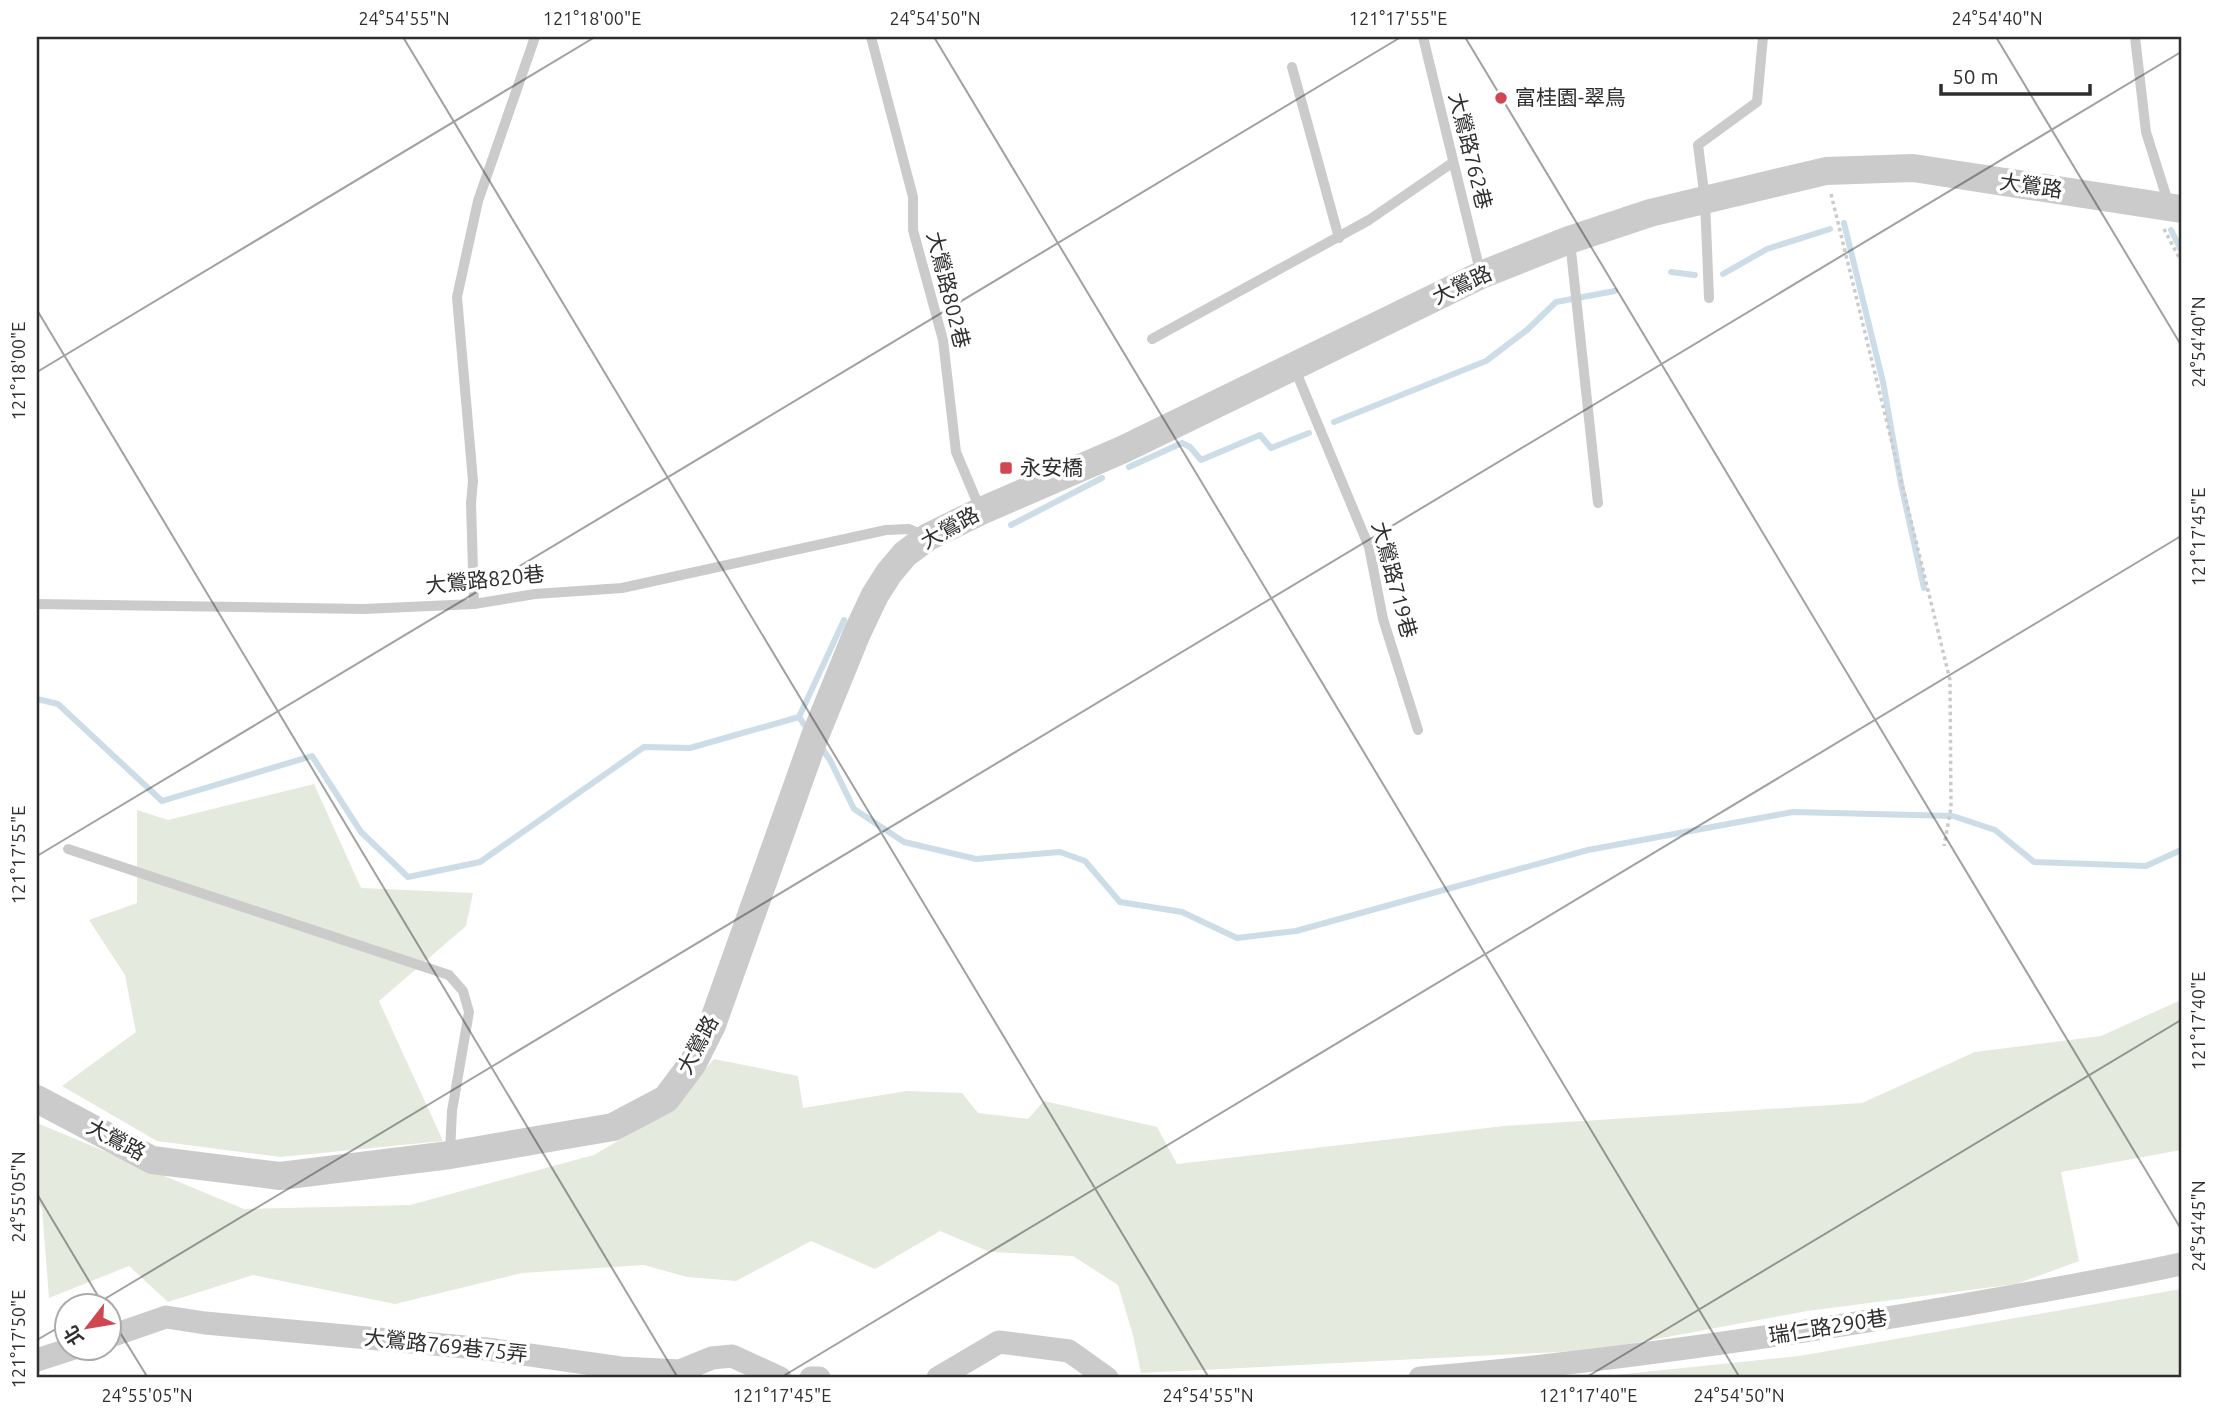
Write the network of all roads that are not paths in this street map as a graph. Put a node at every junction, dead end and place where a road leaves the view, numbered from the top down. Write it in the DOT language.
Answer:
graph roads {
  1 [pos="535,37"];
  2 [pos="872,37"];
  3 [pos="1423,37"];
  4 [pos="1763,37"];
  5 [pos="2135,37"];
  6 [pos="1292,67"];
  7 [pos="1452,163"];
  8 [pos="1705,200"];
  9 [pos="2176,208"];
  10 [pos="1339,237"];
  11 [pos="1569,240"];
  12 [pos="1481,275"];
  13 [pos="1709,298"];
  14 [pos="1152,338"];
  15 [pos="1293,365"];
  16 [pos="1598,503"];
  17 [pos="981,511"];
  18 [pos="928,537"];
  19 [pos="37,604"];
  20 [pos="474,604"];
  21 [pos="1418,730"];
  22 [pos="68,849"];
  23 [pos="37,1099"];
  24 [pos="450,1155"];
  25 [pos="2181,1264"];
  26 [pos="122,1332"];
  27 [pos="780,1378"];
  28 [pos="810,1378"];
  29 [pos="818,1378"];
  30 [pos="938,1378"];
  31 [pos="1107,1378"];
  32 [pos="1420,1378"];
  1 -- 20 [label="lane"];
  2 -- 17 [label="lane, 大鶯路802巷"];
  3 -- 7 [label="lane, 大鶯路762巷"];
  4 -- 8 [label="lane"];
  5 -- 9 [label="lane"];
  6 -- 10 [label="lane"];
  7 -- 10 [label="lane"];
  7 -- 12 [label="lane, 大鶯路762巷"];
  8 -- 9 [label="street, 大鶯路"];
  8 -- 11 [label="street, 大鶯路"];
  8 -- 13 [label="lane"];
  10 -- 14 [label="lane"];
  11 -- 12 [label="street, 大鶯路"];
  11 -- 16 [label="lane"];
  12 -- 15 [label="street, 大鶯路"];
  15 -- 17 [label="street, 大鶯路"];
  15 -- 21 [label="lane, 大鶯路719巷"];
  17 -- 18 [label="street, 大鶯路"];
  18 -- 20 [label="lane, 大鶯路820巷"];
  18 -- 24 [label="street, 大鶯路"];
  19 -- 20 [label="lane, 大鶯路820巷"];
  22 -- 24 [label="lane"];
  23 -- 24 [label="street, 大鶯路"];
  25 -- 32 [label="street, 瑞仁路290巷"];
  26 -- 27 [label="street, 大鶯路769巷75弄"];
  28 -- 29 [label="street"];
  30 -- 31 [label="street"];
}
